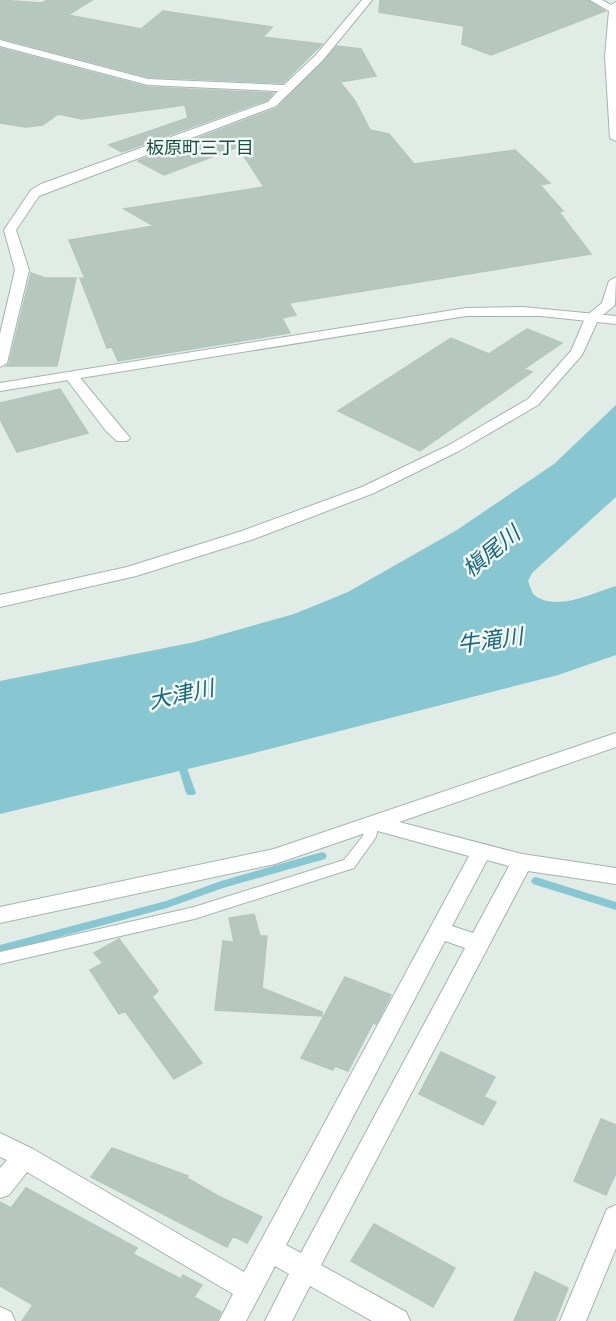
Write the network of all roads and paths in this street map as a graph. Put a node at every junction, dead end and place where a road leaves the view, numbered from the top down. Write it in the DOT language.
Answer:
graph roads {
  1 [pos="364,0"];
  2 [pos="595,0"];
  3 [pos="615,7"];
  4 [pos="0,43"];
  5 [pos="287,88"];
  6 [pos="616,138"];
  7 [pos="16,249"];
  8 [pos="0,250"];
  9 [pos="616,281"];
  10 [pos="593,316"];
  11 [pos="613,320"];
  12 [pos="0,363"];
  13 [pos="72,377"];
  14 [pos="0,387"];
  15 [pos="122,438"];
  16 [pos="0,601"];
  17 [pos="616,740"];
  18 [pos="372,822"];
  19 [pos="482,850"];
  20 [pos="522,862"];
  21 [pos="616,876"];
  22 [pos="36,908"];
  23 [pos="0,915"];
  24 [pos="0,928"];
  25 [pos="441,931"];
  26 [pos="478,944"];
  27 [pos="0,958"];
  28 [pos="0,1144"];
  29 [pos="24,1157"];
  30 [pos="0,1187"];
  31 [pos="616,1217"];
  32 [pos="271,1250"];
  33 [pos="305,1270"];
  34 [pos="249,1289"];
  35 [pos="231,1321"];
  36 [pos="278,1321"];
  37 [pos="397,1321"];
  38 [pos="573,1321"];
  1 -- 5 [label="street"];
  2 -- 3 [label="street"];
  3 -- 6 [label="street"];
  4 -- 5 [label="street"];
  5 -- 7 [label="street"];
  7 -- 8 [label="street"];
  7 -- 12 [label="street"];
  9 -- 10 [label="street"];
  10 -- 11 [label="street"];
  10 -- 13 [label="street"];
  10 -- 16 [label="street"];
  13 -- 14 [label="street"];
  13 -- 15 [label="street"];
  17 -- 18 [label="street"];
  18 -- 19 [label="street"];
  18 -- 22 [label="street"];
  18 -- 27 [label="lane"];
  19 -- 20 [label="street"];
  19 -- 25 [label="street"];
  20 -- 21 [label="street"];
  20 -- 26 [label="street"];
  22 -- 23 [label="street"];
  22 -- 24 [label="street"];
  25 -- 26 [label="street"];
  25 -- 32 [label="street"];
  26 -- 33 [label="street"];
  28 -- 29 [label="street"];
  29 -- 30 [label="street"];
  29 -- 34 [label="street"];
  31 -- 38 [label="street"];
  32 -- 33 [label="street"];
  32 -- 34 [label="street"];
  33 -- 36 [label="street"];
  33 -- 37 [label="street"];
  34 -- 35 [label="street"];
}
